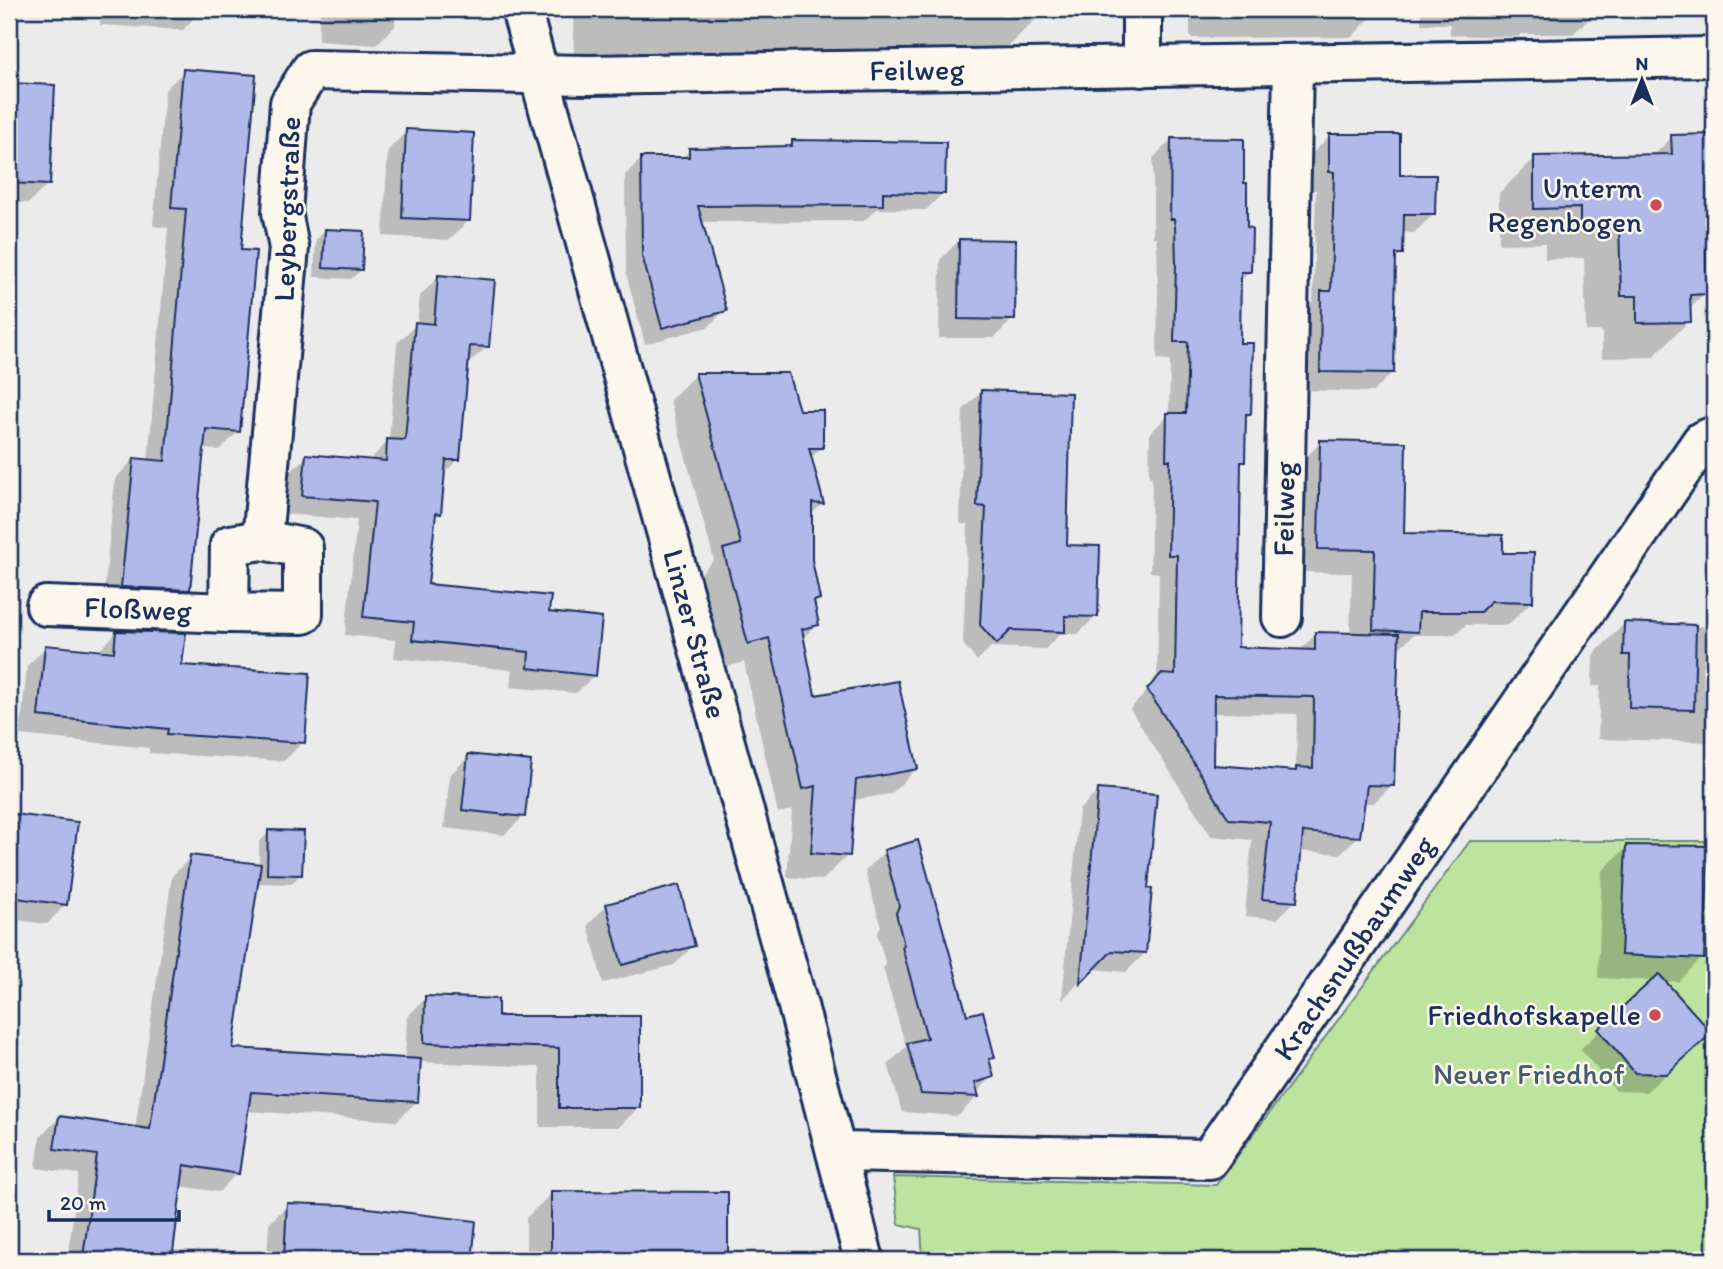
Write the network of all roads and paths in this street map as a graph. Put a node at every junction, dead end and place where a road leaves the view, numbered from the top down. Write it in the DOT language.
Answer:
graph roads {
  1 [pos="521,9"];
  2 [pos="1142,9"];
  3 [pos="1714,57"];
  4 [pos="1293,65"];
  5 [pos="1142,67"];
  6 [pos="541,75"];
  7 [pos="1714,436"];
  8 [pos="262,540"];
  9 [pos="46,606"];
  10 [pos="229,613"];
  11 [pos="1282,617"];
  12 [pos="837,1152"];
  13 [pos="864,1260"];
  1 -- 6 [label="street, Linzer Straße"];
  2 -- 5 [label="street"];
  3 -- 4 [label="street, Feilweg"];
  4 -- 5 [label="street, Feilweg"];
  4 -- 11 [label="street, Feilweg"];
  5 -- 6 [label="street, Feilweg"];
  6 -- 8 [label="street, Leybergstraße"];
  6 -- 12 [label="street, Linzer Straße"];
  7 -- 12 [label="street, Krachsnußbaumweg"];
  8 -- 10 [label="street"];
  8 -- 10 [label="street"];
  9 -- 10 [label="street, Floßweg"];
  12 -- 13 [label="street, Linzer Straße"];
}
